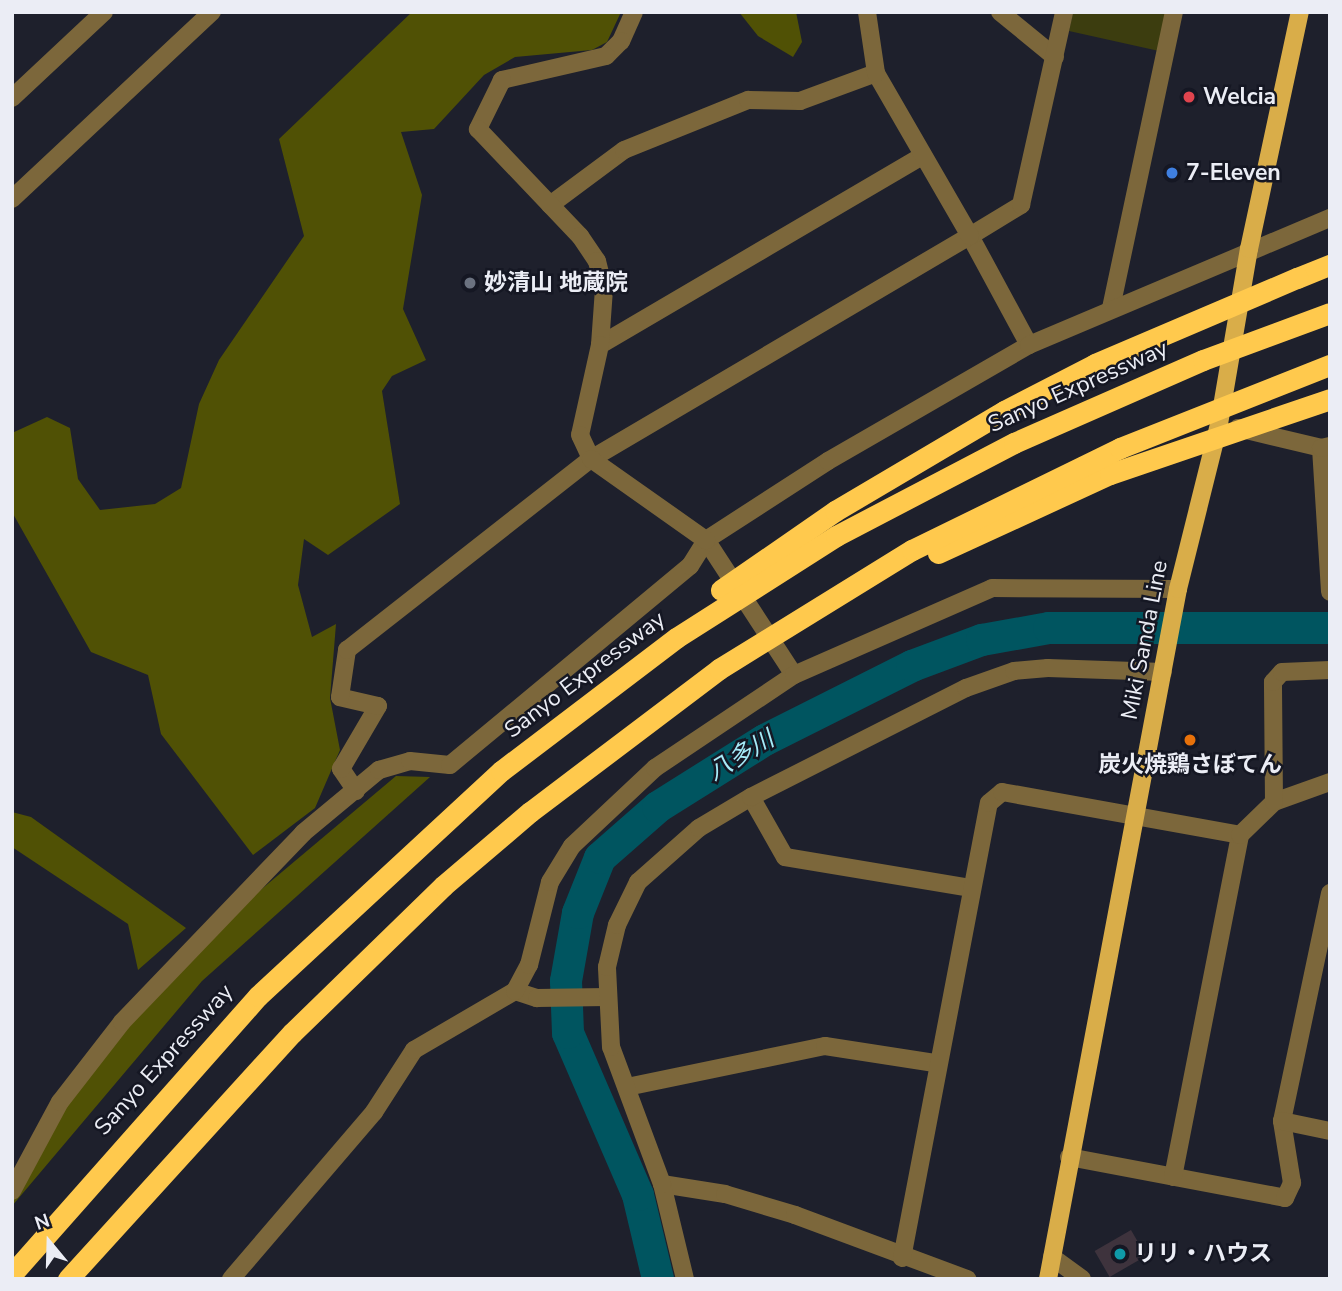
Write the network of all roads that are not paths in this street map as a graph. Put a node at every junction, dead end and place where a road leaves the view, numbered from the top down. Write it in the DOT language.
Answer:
graph roads {
  1 [pos="104,12"];
  2 [pos="212,12"];
  3 [pos="634,12"];
  4 [pos="867,12"];
  5 [pos="1000,12"];
  6 [pos="1064,12"];
  7 [pos="1174,12"];
  8 [pos="1300,12"];
  9 [pos="1055,57"];
  10 [pos="876,73"];
  11 [pos="12,98"];
  12 [pos="922,156"];
  13 [pos="12,199"];
  14 [pos="550,205"];
  15 [pos="1330,218"];
  16 [pos="970,236"];
  17 [pos="1249,249"];
  18 [pos="1330,266"];
  19 [pos="1111,308"];
  20 [pos="1330,313"];
  21 [pos="600,345"];
  22 [pos="1029,345"];
  23 [pos="1330,365"];
  24 [pos="1330,399"];
  25 [pos="1219,424"];
  26 [pos="1325,447"];
  27 [pos="591,459"];
  28 [pos="706,540"];
  29 [pos="1330,592"];
  30 [pos="1177,593"];
  31 [pos="1163,668"];
  32 [pos="1330,670"];
  33 [pos="794,675"];
  34 [pos="501,771"];
  35 [pos="1330,782"];
  36 [pos="356,791"];
  37 [pos="751,796"];
  38 [pos="1274,802"];
  39 [pos="530,812"];
  40 [pos="1136,814"];
  41 [pos="1240,835"];
  42 [pos="971,888"];
  43 [pos="1330,893"];
  44 [pos="514,991"];
  45 [pos="607,997"];
  46 [pos="935,1063"];
  47 [pos="627,1087"];
  48 [pos="1282,1121"];
  49 [pos="1330,1131"];
  50 [pos="1069,1157"];
  51 [pos="1172,1177"];
  52 [pos="662,1184"];
  53 [pos="12,1191"];
  54 [pos="1052,1257"];
  55 [pos="902,1258"];
  56 [pos="12,1274"];
  57 [pos="68,1279"];
  58 [pos="231,1279"];
  59 [pos="685,1279"];
  60 [pos="967,1279"];
  61 [pos="1048,1279"];
  62 [pos="1082,1279"];
  1 -- 11 [label="street"];
  2 -- 13 [label="street"];
  3 -- 14 [label="street"];
  4 -- 10 [label="street"];
  5 -- 9 [label="street"];
  6 -- 9 [label="street"];
  7 -- 19 [label="street"];
  8 -- 17 [label="main road, Miki Sanda Line"];
  9 -- 16 [label="street"];
  10 -- 12 [label="street"];
  10 -- 14 [label="street"];
  12 -- 16 [label="street"];
  12 -- 21 [label="street"];
  14 -- 21 [label="street"];
  15 -- 17 [label="street"];
  16 -- 22 [label="street"];
  16 -- 27 [label="street"];
  17 -- 19 [label="street"];
  17 -- 25 [label="main road, Miki Sanda Line"];
  18 -- 34 [label="highway, bridge"];
  19 -- 22 [label="street"];
  20 -- 34 [label="highway, Sanyo Expressway, bridge"];
  21 -- 27 [label="street"];
  22 -- 28 [label="street"];
  23 -- 39 [label="highway, bridge"];
  24 -- 39 [label="highway, bridge"];
  25 -- 26 [label="street"];
  25 -- 30 [label="main road, Miki Sanda Line"];
  26 -- 29 [label="street"];
  27 -- 28 [label="street"];
  27 -- 36 [label="street"];
  28 -- 33 [label="street"];
  28 -- 36 [label="street"];
  30 -- 31 [label="main road, Miki Sanda Line"];
  30 -- 33 [label="street"];
  31 -- 37 [label="street"];
  31 -- 40 [label="main road, Miki Sanda Line"];
  32 -- 38 [label="street"];
  33 -- 44 [label="street"];
  34 -- 56 [label="highway, Sanyo Expressway"];
  35 -- 38 [label="street"];
  36 -- 53 [label="street"];
  37 -- 42 [label="street"];
  37 -- 45 [label="street"];
  38 -- 41 [label="street"];
  39 -- 57 [label="highway"];
  40 -- 41 [label="street"];
  40 -- 42 [label="street"];
  40 -- 50 [label="main road, Miki Sanda Line"];
  41 -- 51 [label="street"];
  42 -- 46 [label="street"];
  43 -- 48 [label="street"];
  44 -- 45 [label="street"];
  44 -- 58 [label="street"];
  45 -- 47 [label="street"];
  46 -- 47 [label="street"];
  46 -- 55 [label="street"];
  47 -- 52 [label="street"];
  48 -- 49 [label="street"];
  48 -- 51 [label="street"];
  50 -- 51 [label="street"];
  50 -- 54 [label="main road, Miki Sanda Line"];
  52 -- 55 [label="street"];
  52 -- 59 [label="street"];
  54 -- 61 [label="main road, Miki Sanda Line"];
  54 -- 62 [label="street"];
  55 -- 60 [label="street"];
}
